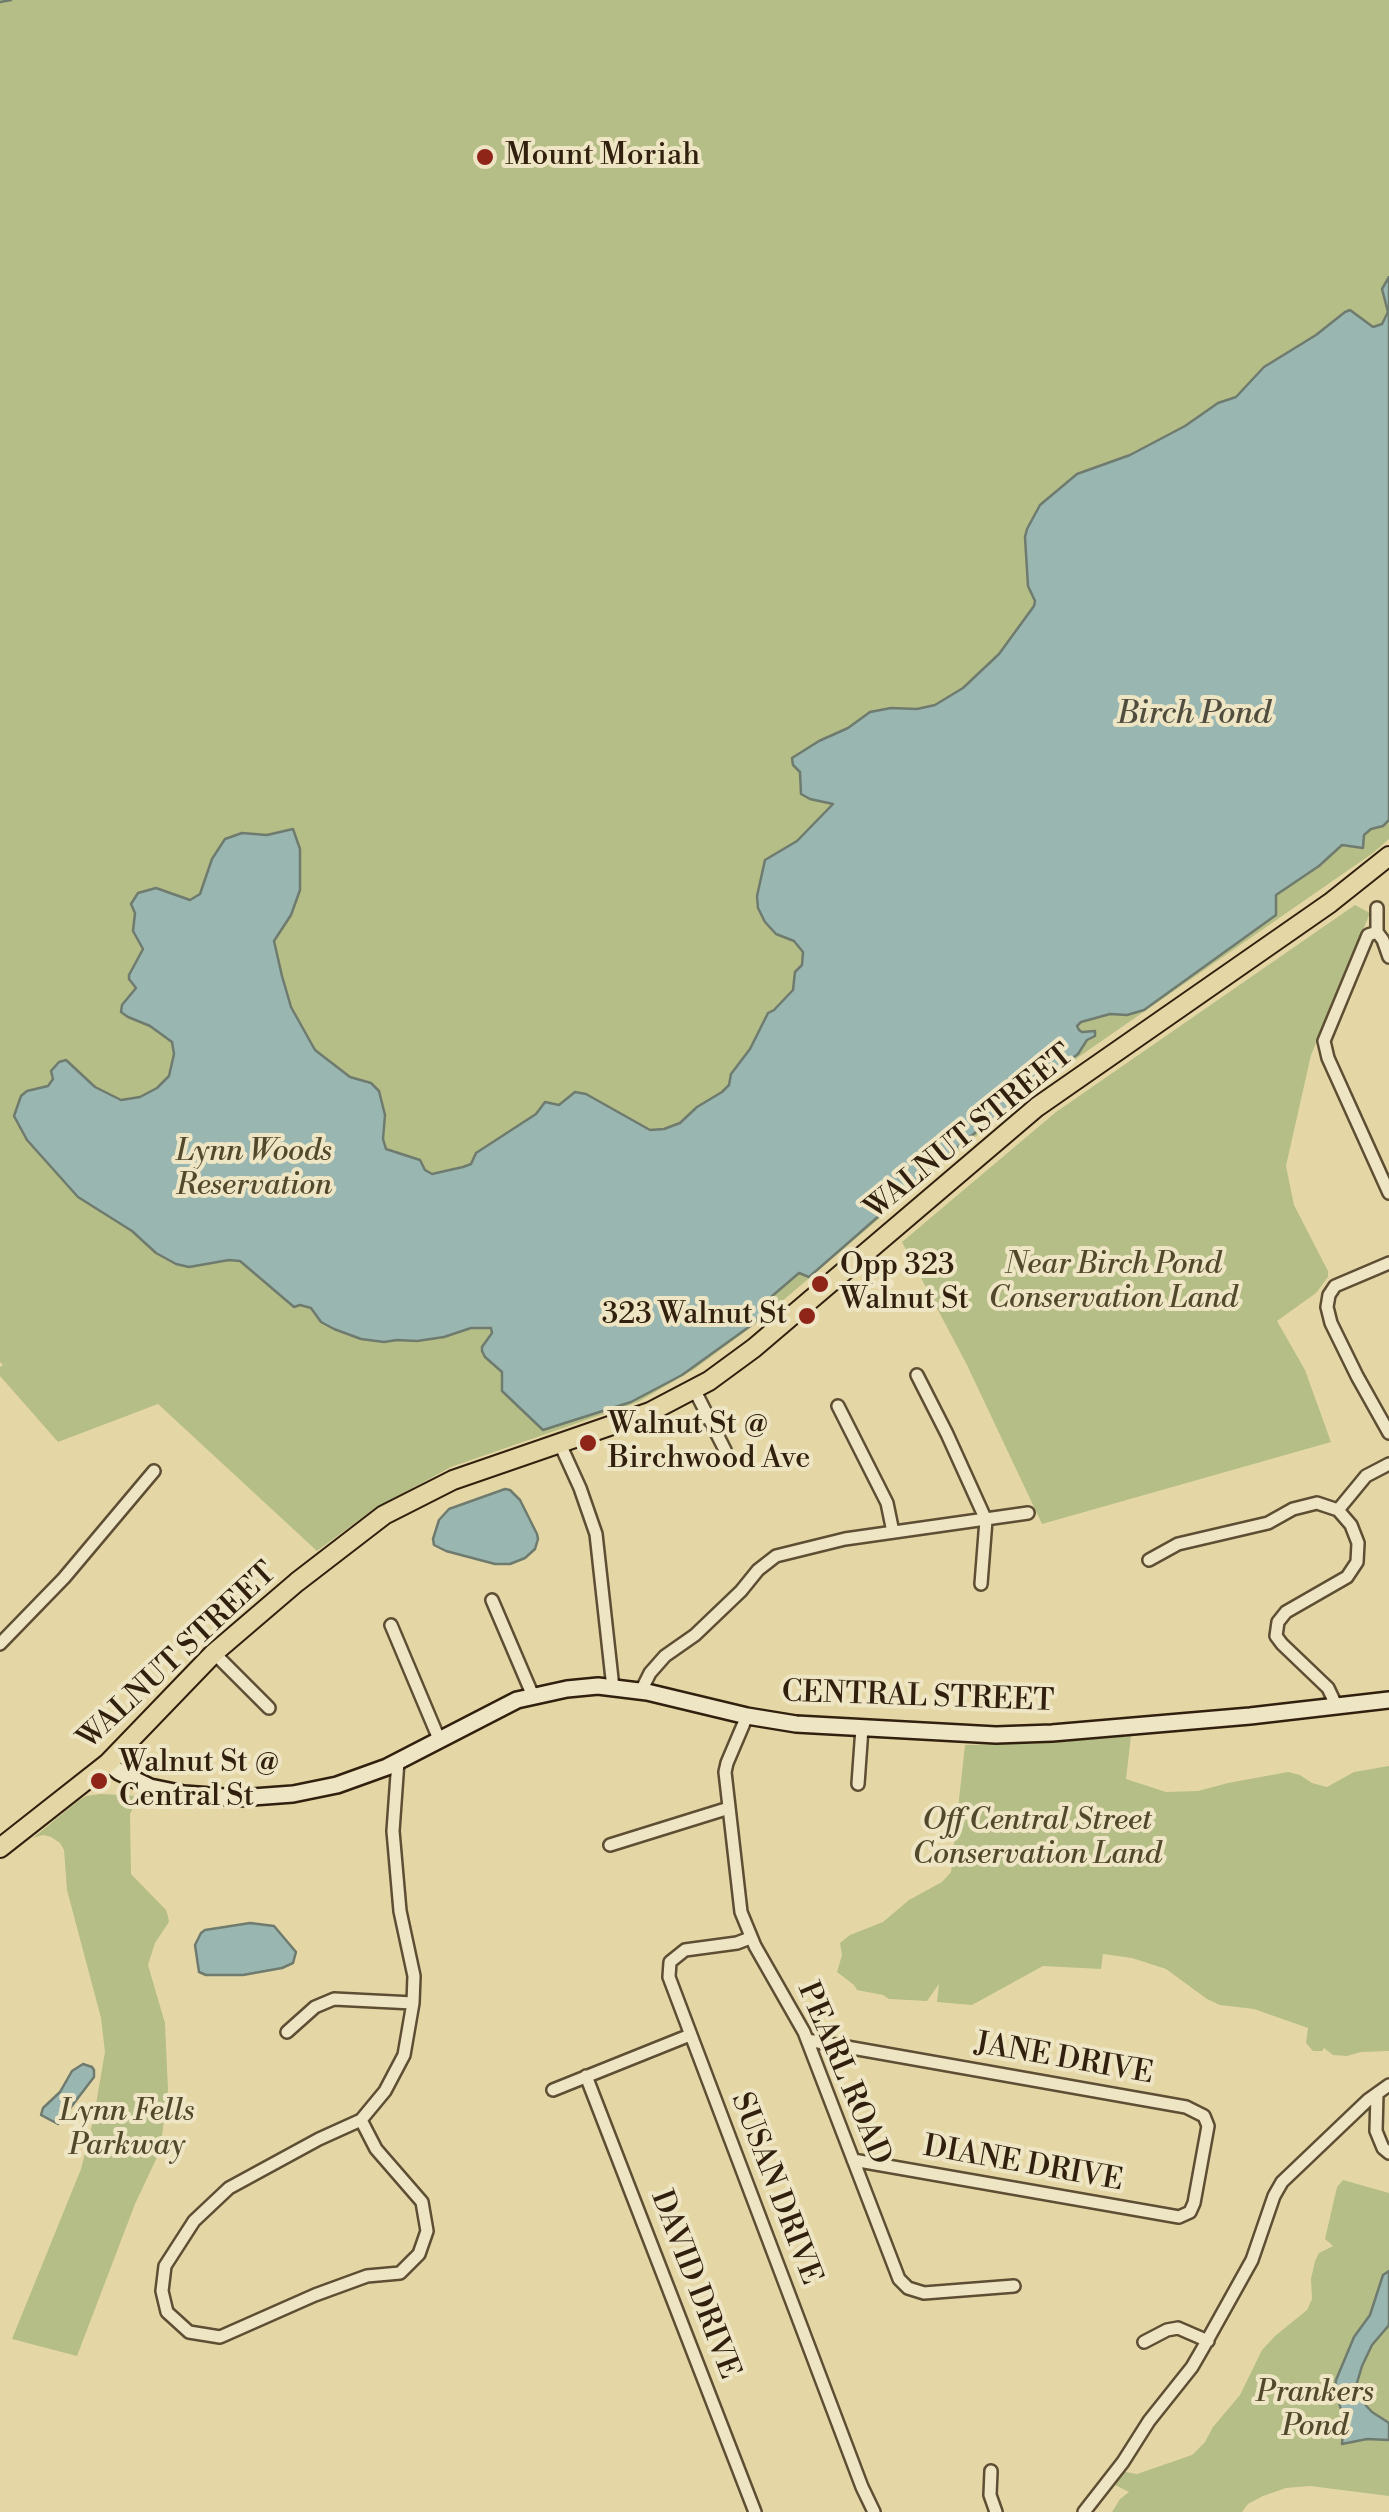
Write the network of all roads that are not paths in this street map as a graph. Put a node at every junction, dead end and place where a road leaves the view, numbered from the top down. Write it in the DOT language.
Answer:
graph roads {
  1 [pos="1389,856"];
  2 [pos="1376,908"];
  3 [pos="1376,932"];
  4 [pos="1389,957"];
  5 [pos="1389,1193"];
  6 [pos="1389,1263"];
  7 [pos="917,1376"];
  8 [pos="694,1390"];
  9 [pos="838,1406"];
  10 [pos="1389,1433"];
  11 [pos="560,1444"];
  12 [pos="725,1450"];
  13 [pos="1389,1464"];
  14 [pos="154,1471"];
  15 [pos="1338,1510"];
  16 [pos="1028,1513"];
  17 [pos="986,1520"];
  18 [pos="892,1532"];
  19 [pos="1149,1560"];
  20 [pos="981,1584"];
  21 [pos="492,1600"];
  22 [pos="391,1624"];
  23 [pos="0,1644"];
  24 [pos="214,1654"];
  25 [pos="614,1688"];
  26 [pos="641,1691"];
  27 [pos="533,1696"];
  28 [pos="1389,1700"];
  29 [pos="1337,1707"];
  30 [pos="270,1708"];
  31 [pos="747,1716"];
  32 [pos="862,1728"];
  33 [pos="439,1739"];
  34 [pos="398,1760"];
  35 [pos="108,1763"];
  36 [pos="858,1784"];
  37 [pos="728,1808"];
  38 [pos="610,1846"];
  39 [pos="0,1848"];
  40 [pos="750,1938"];
  41 [pos="413,2003"];
  42 [pos="287,2032"];
  43 [pos="690,2035"];
  44 [pos="808,2040"];
  45 [pos="586,2076"];
  46 [pos="1389,2085"];
  47 [pos="553,2090"];
  48 [pos="1377,2094"];
  49 [pos="361,2120"];
  50 [pos="1389,2153"];
  51 [pos="853,2160"];
  52 [pos="1184,2216"];
  53 [pos="1014,2286"];
  54 [pos="1208,2341"];
  55 [pos="1144,2342"];
  56 [pos="991,2472"];
  57 [pos="755,2512"];
  58 [pos="874,2512"];
  59 [pos="996,2512"];
  60 [pos="1084,2512"];
  1 -- 8 [label="main road, WALNUT STREET"];
  2 -- 3 [label="street"];
  3 -- 4 [label="street"];
  3 -- 5 [label="street"];
  6 -- 10 [label="street"];
  7 -- 17 [label="street"];
  8 -- 11 [label="main road, WALNUT STREET"];
  8 -- 12 [label="street"];
  9 -- 18 [label="street"];
  11 -- 24 [label="main road, WALNUT STREET"];
  11 -- 25 [label="street"];
  13 -- 15 [label="street"];
  14 -- 23 [label="street"];
  15 -- 19 [label="street"];
  15 -- 29 [label="street"];
  16 -- 17 [label="street"];
  17 -- 18 [label="street"];
  17 -- 20 [label="street"];
  18 -- 26 [label="street"];
  21 -- 27 [label="street"];
  22 -- 33 [label="street"];
  24 -- 30 [label="street"];
  24 -- 35 [label="main road, WALNUT STREET"];
  25 -- 26 [label="street, CENTRAL STREET"];
  25 -- 27 [label="street, CENTRAL STREET"];
  26 -- 31 [label="street, CENTRAL STREET"];
  27 -- 33 [label="street, CENTRAL STREET"];
  28 -- 29 [label="street, CENTRAL STREET"];
  29 -- 32 [label="street, CENTRAL STREET"];
  31 -- 32 [label="street, CENTRAL STREET"];
  31 -- 37 [label="street, PEARL ROAD"];
  32 -- 36 [label="street"];
  33 -- 34 [label="street, CENTRAL STREET"];
  34 -- 35 [label="street, CENTRAL STREET"];
  34 -- 41 [label="street"];
  35 -- 39 [label="main road, WALNUT STREET"];
  37 -- 38 [label="street"];
  37 -- 40 [label="street, PEARL ROAD"];
  40 -- 43 [label="street, SUSAN DRIVE"];
  40 -- 44 [label="street, PEARL ROAD"];
  41 -- 42 [label="street"];
  41 -- 49 [label="street"];
  43 -- 45 [label="street"];
  43 -- 58 [label="street, SUSAN DRIVE"];
  44 -- 51 [label="street, PEARL ROAD"];
  44 -- 52 [label="street, JANE DRIVE"];
  45 -- 47 [label="street"];
  45 -- 57 [label="street, DAVID DRIVE"];
  46 -- 48 [label="street"];
  48 -- 50 [label="street"];
  48 -- 54 [label="street"];
  49 -- 49 [label="street"];
  51 -- 52 [label="street, DIANE DRIVE"];
  51 -- 53 [label="street, PEARL ROAD"];
  54 -- 55 [label="street"];
  54 -- 60 [label="street"];
  56 -- 59 [label="street"];
}
